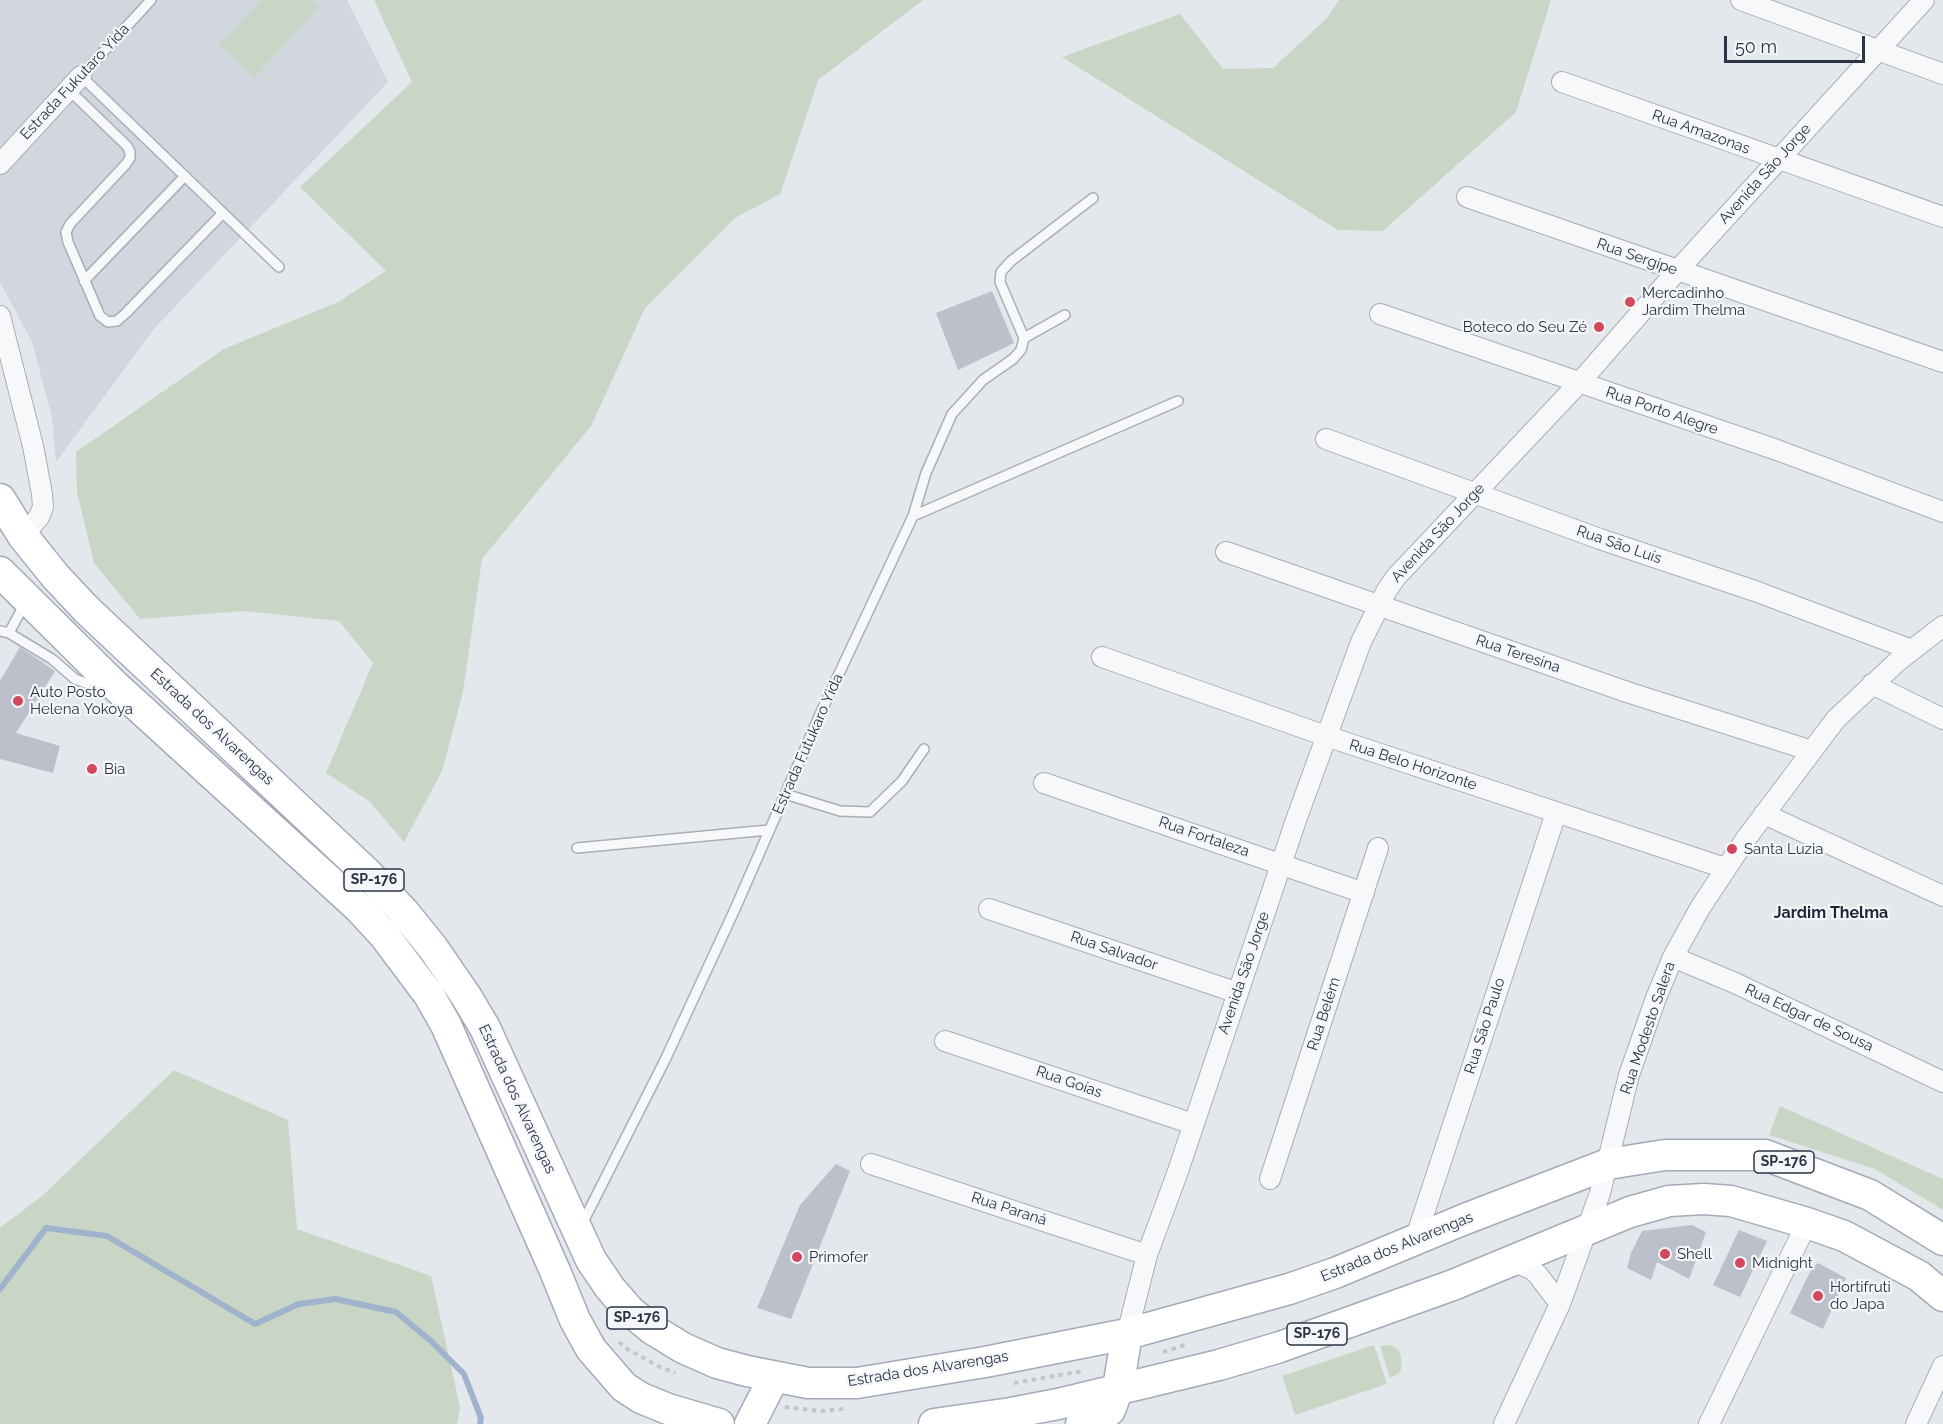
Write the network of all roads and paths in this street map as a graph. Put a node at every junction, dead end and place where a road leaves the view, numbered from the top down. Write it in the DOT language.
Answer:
graph roads {
  1 [pos="152,0"];
  2 [pos="1742,0"];
  3 [pos="1924,0"];
  4 [pos="1878,50"];
  5 [pos="1943,74"];
  6 [pos="74,82"];
  7 [pos="1562,82"];
  8 [pos="1779,160"];
  9 [pos="0,165"];
  10 [pos="185,176"];
  11 [pos="1467,197"];
  12 [pos="1093,198"];
  13 [pos="223,213"];
  14 [pos="1943,217"];
  15 [pos="279,267"];
  16 [pos="1677,271"];
  17 [pos="84,280"];
  18 [pos="1380,314"];
  19 [pos="1065,315"];
  20 [pos="0,316"];
  21 [pos="1024,338"];
  22 [pos="1943,362"];
  23 [pos="1580,382"];
  24 [pos="1178,401"];
  25 [pos="1326,439"];
  26 [pos="1474,494"];
  27 [pos="0,499"];
  28 [pos="1943,512"];
  29 [pos="913,516"];
  30 [pos="23,536"];
  31 [pos="1226,552"];
  32 [pos="0,572"];
  33 [pos="26,600"];
  34 [pos="1378,605"];
  35 [pos="1943,626"];
  36 [pos="4,632"];
  37 [pos="1912,650"];
  38 [pos="1101,657"];
  39 [pos="110,681"];
  40 [pos="1872,684"];
  41 [pos="1943,719"];
  42 [pos="1326,736"];
  43 [pos="924,749"];
  44 [pos="1812,751"];
  45 [pos="1044,783"];
  46 [pos="785,794"];
  47 [pos="1556,813"];
  48 [pos="1764,814"];
  49 [pos="769,830"];
  50 [pos="577,848"];
  51 [pos="1378,848"];
  52 [pos="1281,864"];
  53 [pos="1725,868"];
  54 [pos="1364,893"];
  55 [pos="1943,896"];
  56 [pos="990,909"];
  57 [pos="1673,957"];
  58 [pos="1238,993"];
  59 [pos="945,1041"];
  60 [pos="1943,1082"];
  61 [pos="1193,1124"];
  62 [pos="871,1164"];
  63 [pos="1608,1164"];
  64 [pos="1270,1179"];
  65 [pos="1807,1223"];
  66 [pos="1588,1228"];
  67 [pos="578,1232"];
  68 [pos="1415,1240"];
  69 [pos="1943,1240"];
  70 [pos="1147,1255"];
  71 [pos="1512,1261"];
  72 [pos="1943,1296"];
  73 [pos="1560,1304"];
  74 [pos="1127,1334"];
  75 [pos="613,1337"];
  76 [pos="1193,1343"];
  77 [pos="1161,1353"];
  78 [pos="1943,1366"];
  79 [pos="1120,1376"];
  80 [pos="684,1377"];
  81 [pos="1009,1384"];
  82 [pos="624,1387"];
  83 [pos="762,1401"];
  84 [pos="852,1408"];
  85 [pos="964,1420"];
  86 [pos="654,1424"];
  87 [pos="719,1424"];
  88 [pos="934,1424"];
  89 [pos="1073,1424"];
  90 [pos="1081,1424"];
  91 [pos="1504,1424"];
  92 [pos="1709,1424"];
  93 [pos="1916,1424"];
  1 -- 6 [label="lane, Estrada Fukutaro Yida"];
  2 -- 4 [label="street"];
  3 -- 4 [label="street, Avenida São Jorge"];
  4 -- 5 [label="street"];
  4 -- 8 [label="street, Avenida São Jorge"];
  6 -- 9 [label="street, Estrada Fukutaro Yida"];
  6 -- 10 [label="lane"];
  6 -- 17 [label="lane"];
  7 -- 8 [label="street, Rua Amazonas"];
  8 -- 14 [label="street, Rua Amazonas"];
  8 -- 16 [label="street, Avenida São Jorge"];
  10 -- 13 [label="lane"];
  10 -- 17 [label="lane"];
  11 -- 16 [label="street, Rua Sergipe"];
  12 -- 21 [label="lane"];
  13 -- 15 [label="lane"];
  13 -- 17 [label="lane"];
  16 -- 22 [label="street, Rua Sergipe"];
  16 -- 23 [label="street, Avenida São Jorge"];
  18 -- 23 [label="street, Rua Porto Alegre"];
  19 -- 21 [label="lane"];
  20 -- 30 [label="street"];
  21 -- 29 [label="lane, Estrada Futukaro Yida"];
  23 -- 26 [label="street, Avenida São Jorge"];
  23 -- 28 [label="street, Rua Porto Alegre"];
  24 -- 29 [label="lane"];
  25 -- 26 [label="street, Rua São Luís"];
  26 -- 34 [label="street, Avenida São Jorge"];
  26 -- 37 [label="street, Rua São Luís"];
  27 -- 30 [label="main road, Estrada dos Alvarengas / SP-176"];
  29 -- 46 [label="lane, Estrada Futukaro Yida"];
  30 -- 67 [label="main road, Estrada dos Alvarengas / SP-176"];
  31 -- 34 [label="street, Rua Teresina"];
  32 -- 33 [label="main road, SP-176"];
  33 -- 36 [label="lane"];
  33 -- 39 [label="main road, SP-176"];
  34 -- 42 [label="street, Avenida São Jorge"];
  34 -- 44 [label="street, Rua Teresina"];
  35 -- 37 [label="street, Rua Modesto Salera"];
  36 -- 39 [label="lane"];
  37 -- 40 [label="street, Rua Modesto Salera"];
  38 -- 42 [label="street, Rua Belo Horizonte"];
  39 -- 82 [label="main road, SP-176"];
  40 -- 41 [label="street"];
  40 -- 44 [label="street, Rua Modesto Salera"];
  42 -- 47 [label="street, Rua Belo Horizonte"];
  42 -- 52 [label="street, Avenida São Jorge"];
  43 -- 46 [label="lane"];
  44 -- 48 [label="street, Rua Modesto Salera"];
  45 -- 52 [label="street, Rua Fortaleza"];
  46 -- 49 [label="lane, Estrada Futukaro Yida"];
  47 -- 53 [label="street, Rua Belo Horizonte"];
  47 -- 68 [label="street, Rua São Paulo"];
  48 -- 53 [label="street, Rua Modesto Salera"];
  48 -- 55 [label="street"];
  49 -- 50 [label="lane"];
  49 -- 67 [label="lane, Estrada Futukaro Yida"];
  51 -- 54 [label="street, Rua Belém"];
  52 -- 54 [label="street, Rua Fortaleza"];
  52 -- 58 [label="street, Avenida São Jorge"];
  53 -- 57 [label="street, Rua Modesto Salera"];
  54 -- 64 [label="street, Rua Belém"];
  56 -- 58 [label="street, Rua Salvador"];
  57 -- 60 [label="street, Rua Edgar de Sousa"];
  57 -- 63 [label="street, Rua Modesto Salera"];
  58 -- 61 [label="street, Avenida São Jorge"];
  59 -- 61 [label="street, Rua Goías"];
  61 -- 70 [label="street, Avenida São Jorge"];
  62 -- 70 [label="street, Rua Paraná"];
  63 -- 66 [label="street, Rua Modesto Salera"];
  63 -- 68 [label="main road, Estrada dos Alvarengas / SP-176"];
  63 -- 69 [label="main road, Estrada dos Alvarengas / SP-176"];
  65 -- 66 [label="main road, SP-176"];
  65 -- 72 [label="main road, SP-176"];
  65 -- 92 [label="street"];
  66 -- 71 [label="main road, SP-176"];
  66 -- 73 [label="street, Rua Modesto Salera"];
  67 -- 83 [label="main road, Estrada dos Alvarengas / SP-176"];
  68 -- 74 [label="main road, Estrada dos Alvarengas / SP-176"];
  70 -- 74 [label="street, Avenida São Jorge"];
  71 -- 73 [label="street"];
  71 -- 79 [label="main road, SP-176"];
  73 -- 91 [label="street, Rua Modesto Salera"];
  74 -- 79 [label="main road"];
  74 -- 83 [label="main road, Estrada dos Alvarengas / SP-176"];
  75 -- 80 [label="path"];
  76 -- 77 [label="path"];
  78 -- 93 [label="street"];
  79 -- 81 [label="path"];
  79 -- 85 [label="main road, SP-176"];
  79 -- 90 [label="main road"];
  82 -- 86 [label="main road"];
  82 -- 87 [label="main road, SP-176"];
  83 -- 84 [label="path"];
  85 -- 88 [label="main road, SP-176"];
  85 -- 89 [label="main road"];
}
